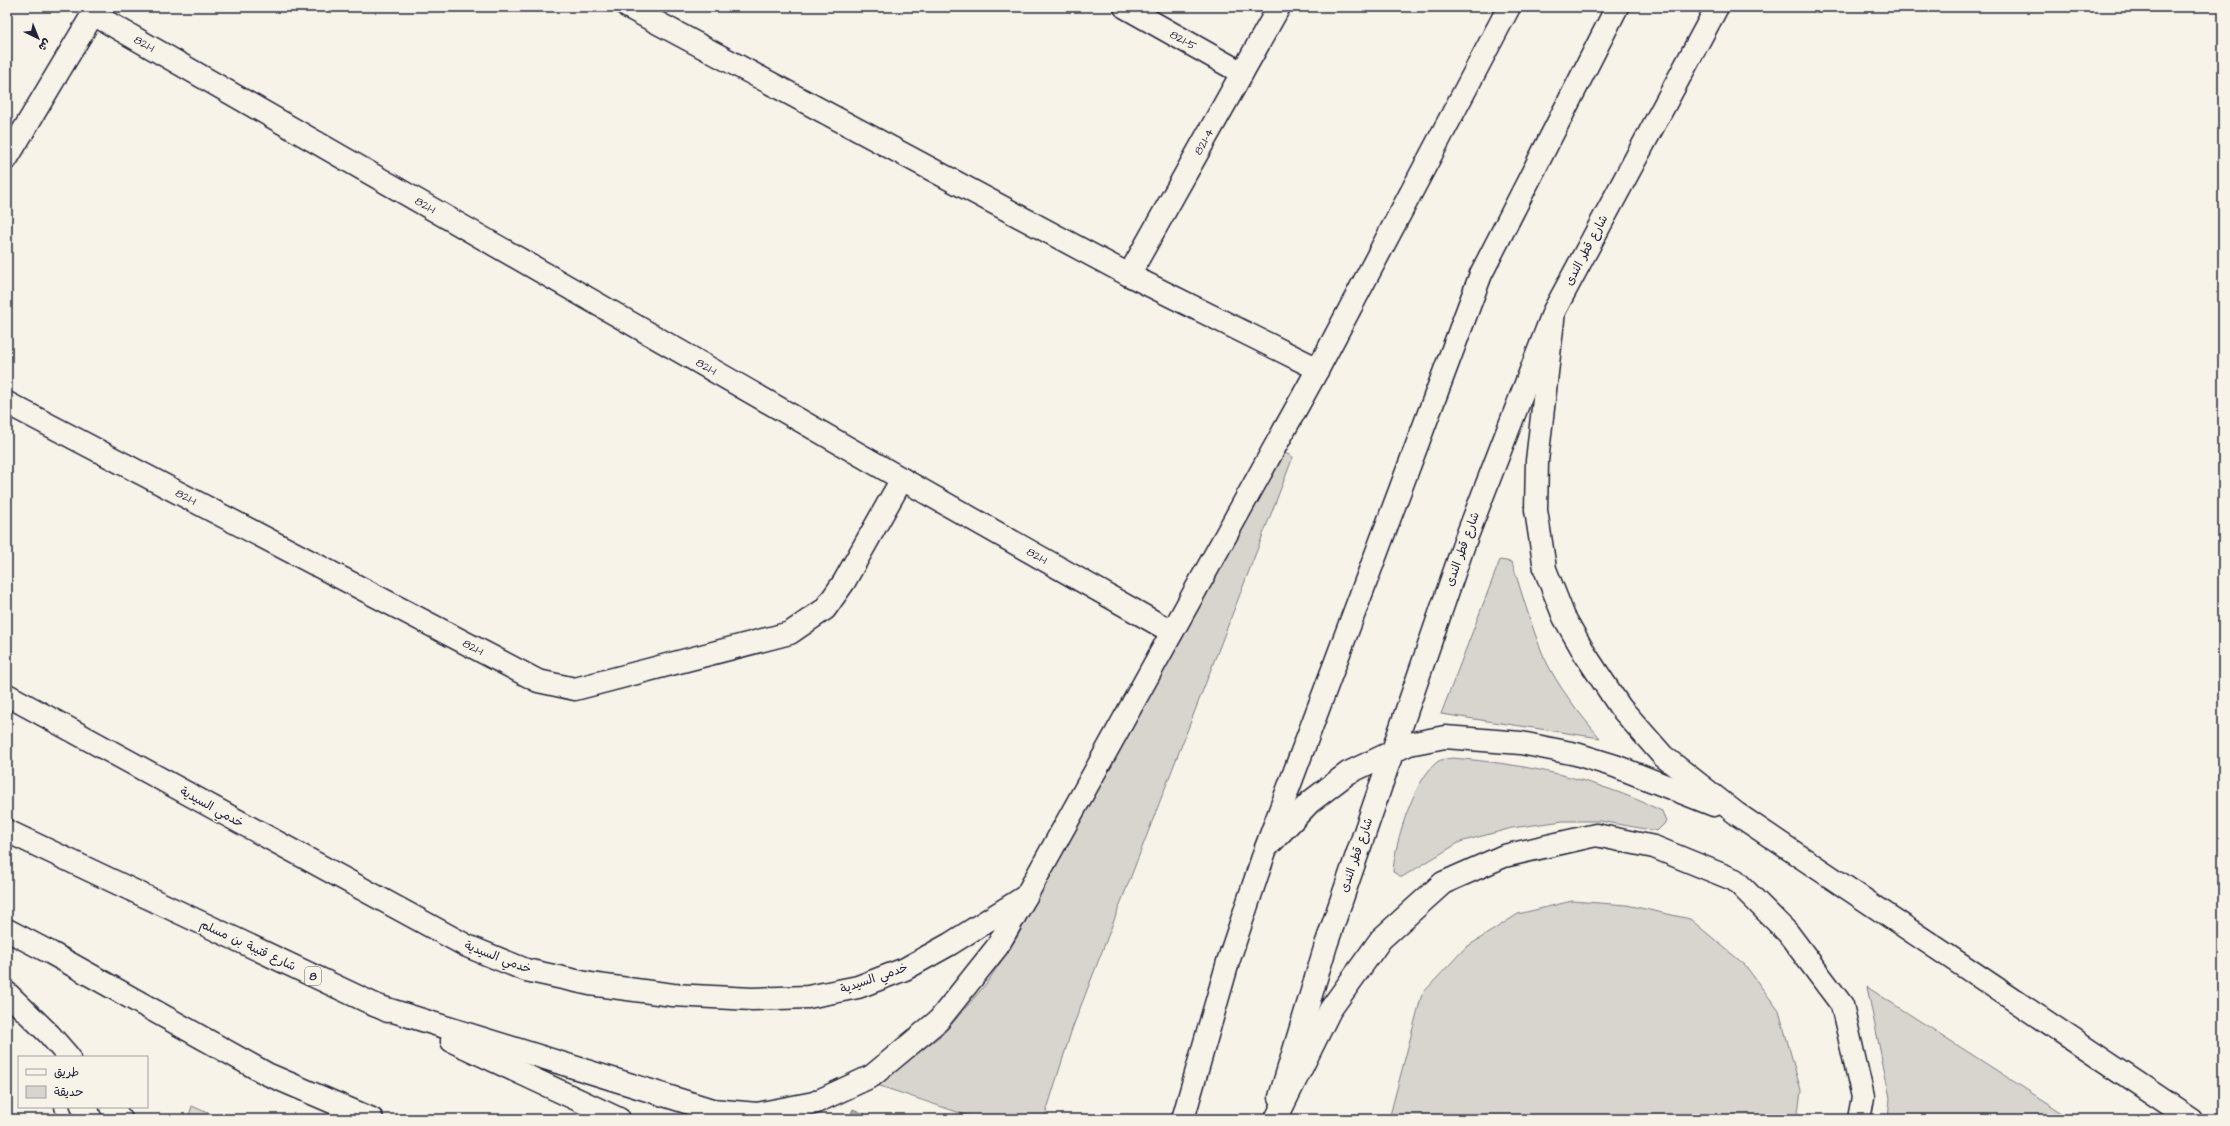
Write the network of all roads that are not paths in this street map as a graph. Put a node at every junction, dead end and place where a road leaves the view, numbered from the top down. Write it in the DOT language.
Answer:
graph roads {
  1 [pos="628,7"];
  2 [pos="1126,7"];
  3 [pos="1279,7"];
  4 [pos="1509,7"];
  5 [pos="1617,7"];
  6 [pos="1717,7"];
  7 [pos="87,11"];
  8 [pos="1242,73"];
  9 [pos="7,158"];
  10 [pos="1129,275"];
  11 [pos="1554,312"];
  12 [pos="1318,369"];
  13 [pos="7,403"];
  14 [pos="902,479"];
  15 [pos="1172,632"];
  16 [pos="7,695"];
  17 [pos="1391,753"];
  18 [pos="1737,814"];
  19 [pos="7,831"];
  20 [pos="1266,848"];
  21 [pos="1026,896"];
  22 [pos="7,930"];
  23 [pos="7,993"];
  24 [pos="374,1005"];
  25 [pos="49,1034"];
  26 [pos="53,1056"];
  27 [pos="68,1056"];
  28 [pos="62,1108"];
  29 [pos="112,1108"];
  30 [pos="66,1119"];
  31 [pos="121,1119"];
  32 [pos="372,1119"];
  33 [pos="619,1119"];
  34 [pos="1183,1119"];
  35 [pos="1275,1119"];
  36 [pos="1859,1119"];
  37 [pos="2191,1119"];
  1 -- 10 [label="main road"];
  2 -- 8 [label="main road, 821-5"];
  3 -- 8 [label="main road, 821-4"];
  4 -- 12 [label="main road"];
  5 -- 20 [label="main road"];
  6 -- 11 [label="main road, شارع قطر الندى"];
  7 -- 9 [label="main road, 821-1"];
  7 -- 14 [label="main road, 821-1"];
  8 -- 10 [label="main road, 821-4"];
  10 -- 12 [label="main road"];
  11 -- 17 [label="main road, شارع قطر الندى"];
  11 -- 18 [label="main road"];
  12 -- 15 [label="main road"];
  13 -- 14 [label="main road, 821-1"];
  14 -- 15 [label="main road, 821-1"];
  15 -- 21 [label="main road"];
  16 -- 21 [label="main road, خدمي السيدية"];
  17 -- 18 [label="main road"];
  17 -- 20 [label="main road"];
  17 -- 35 [label="main road, شارع قطر الندى"];
  18 -- 37 [label="main road"];
  19 -- 24 [label="main road, شارع قتيبة بن مسلم / 8"];
  20 -- 34 [label="main road"];
  21 -- 24 [label="main road"];
  22 -- 32 [label="main road"];
  23 -- 25 [label="main road"];
  24 -- 33 [label="main road, شارع قتيبة بن مسلم / 8"];
  25 -- 26 [label="lane"];
  25 -- 27 [label="main road"];
  28 -- 30 [label="lane"];
  29 -- 31 [label="main road"];
  35 -- 36 [label="main road"];
}
